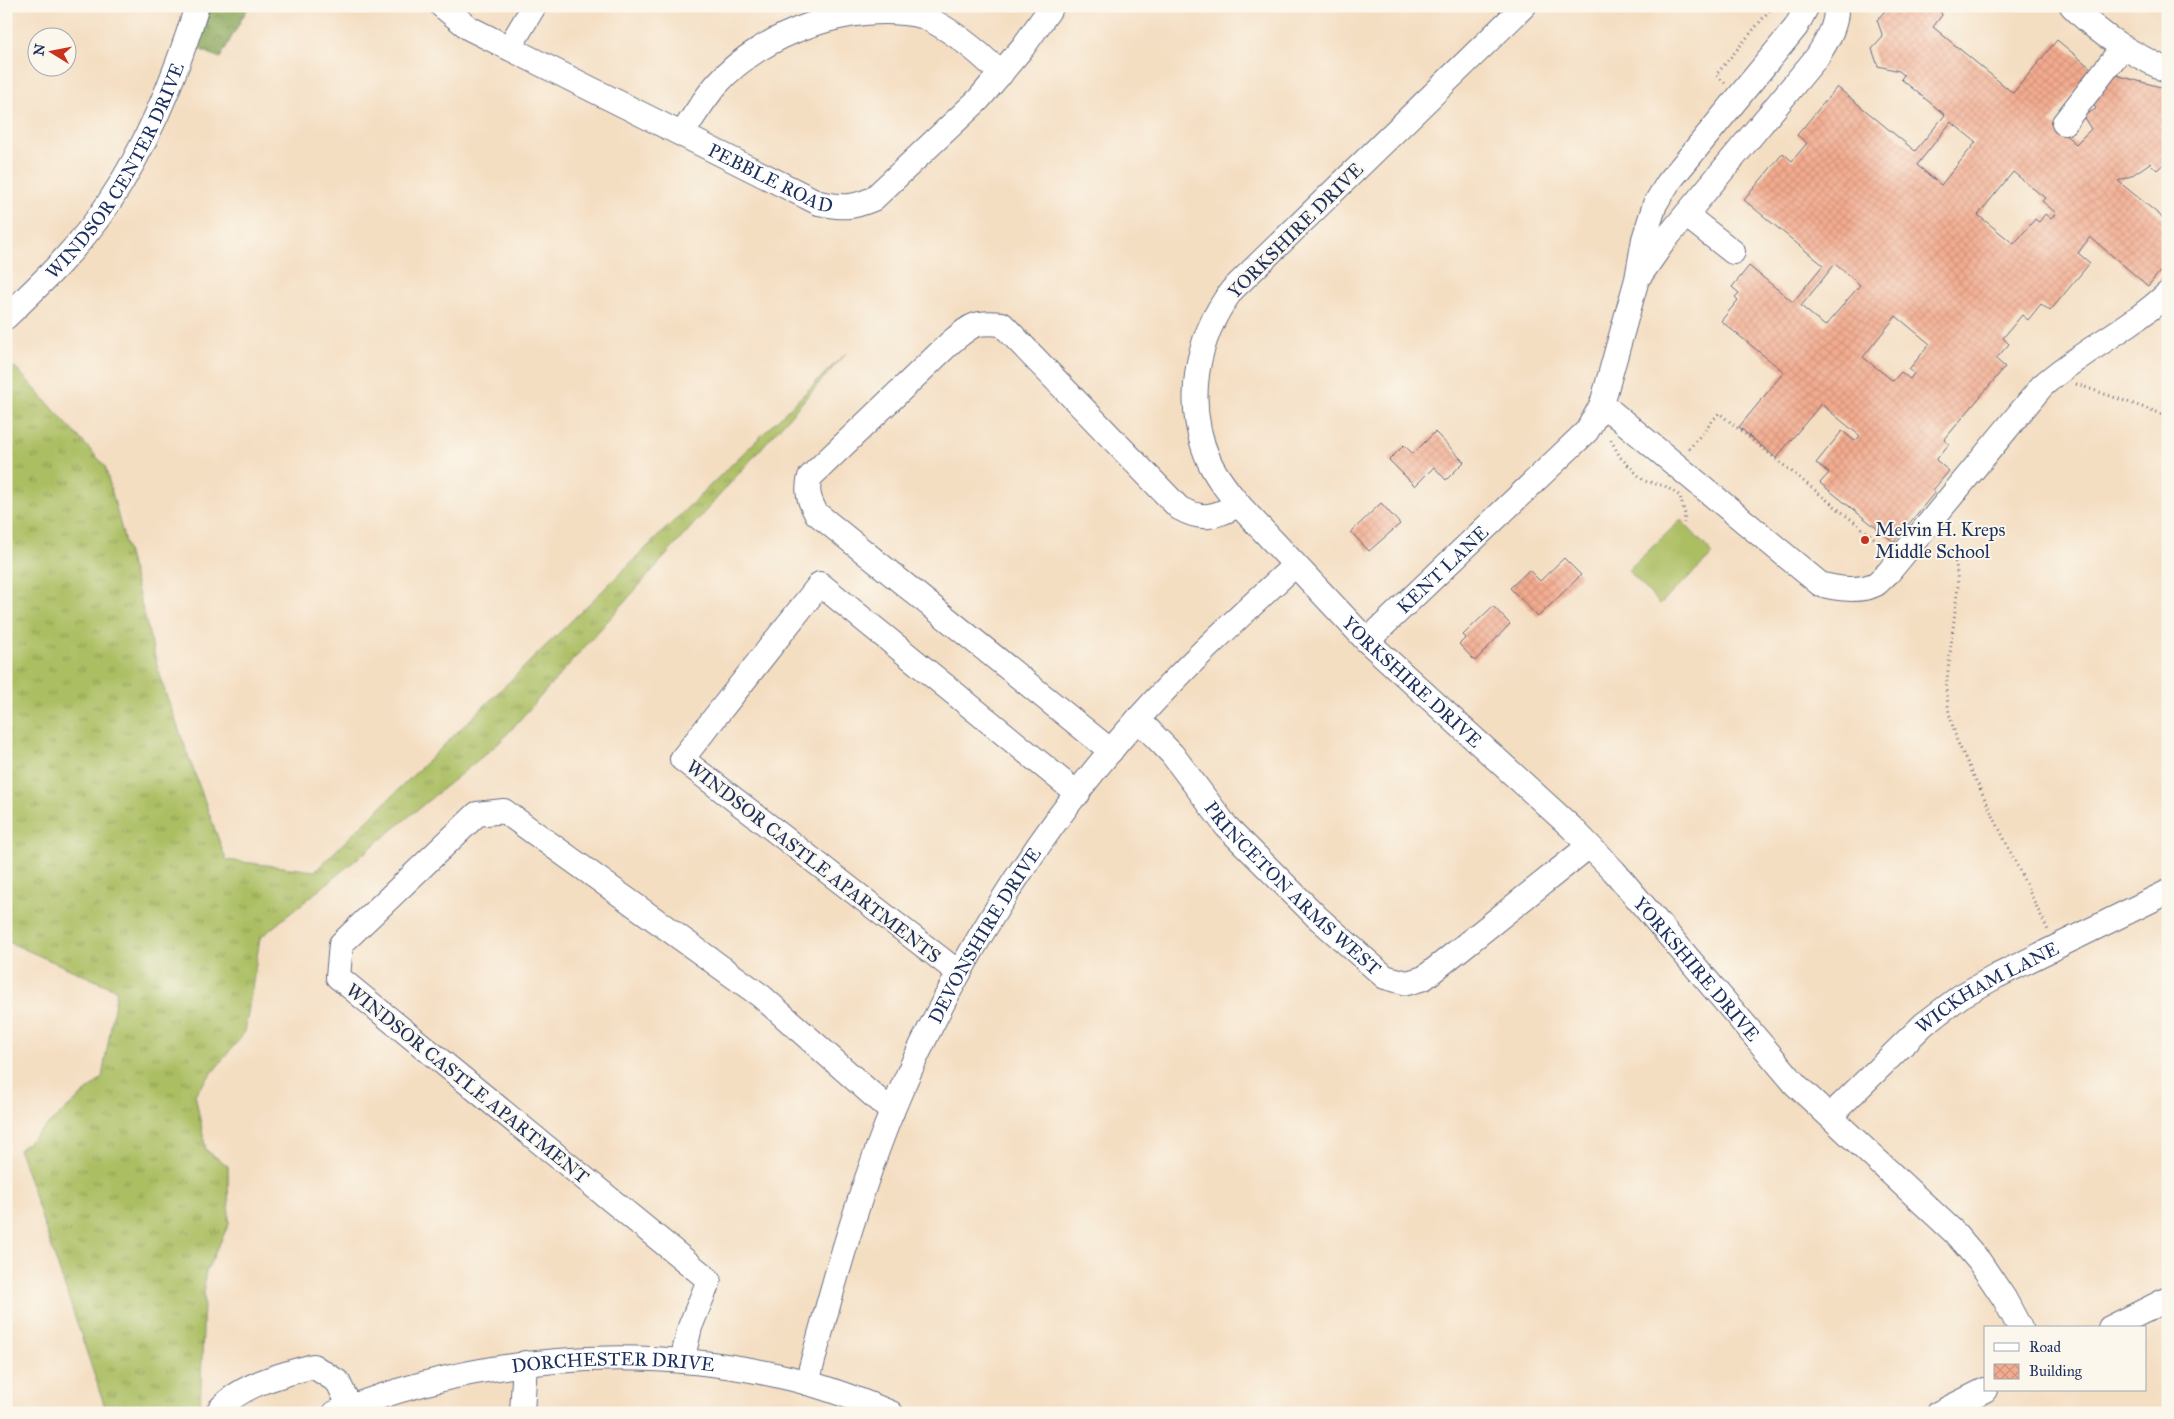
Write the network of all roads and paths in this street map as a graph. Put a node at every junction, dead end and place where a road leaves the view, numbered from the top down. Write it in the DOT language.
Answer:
graph roads {
  1 [pos="197,6"];
  2 [pos="442,6"];
  3 [pos="534,6"];
  4 [pos="1052,6"];
  5 [pos="1524,6"];
  6 [pos="1773,6"];
  7 [pos="1807,6"];
  8 [pos="1836,6"];
  9 [pos="2072,6"];
  10 [pos="509,48"];
  11 [pos="2122,48"];
  12 [pos="2168,70"];
  13 [pos="1001,74"];
  14 [pos="1729,86"];
  15 [pos="2064,122"];
  16 [pos="682,134"];
  17 [pos="1686,215"];
  18 [pos="1733,252"];
  19 [pos="1637,279"];
  20 [pos="2168,293"];
  21 [pos="6,317"];
  22 [pos="2073,382"];
  23 [pos="1602,404"];
  24 [pos="2168,416"];
  25 [pos="1608,437"];
  26 [pos="1682,452"];
  27 [pos="1239,505"];
  28 [pos="1684,523"];
  29 [pos="1935,536"];
  30 [pos="1889,550"];
  31 [pos="1294,566"];
  32 [pos="1367,641"];
  33 [pos="1138,719"];
  34 [pos="1111,751"];
  35 [pos="1078,794"];
  36 [pos="1589,846"];
  37 [pos="2168,892"];
  38 [pos="2056,946"];
  39 [pos="959,974"];
  40 [pos="892,1112"];
  41 [pos="1830,1116"];
  42 [pos="2168,1299"];
  43 [pos="2019,1326"];
  44 [pos="2114,1326"];
  45 [pos="682,1361"];
  46 [pos="525,1363"];
  47 [pos="807,1383"];
  48 [pos="1984,1390"];
  49 [pos="343,1410"];
  50 [pos="217,1413"];
  51 [pos="522,1413"];
  52 [pos="891,1413"];
  53 [pos="1939,1413"];
  1 -- 21 [label="street, WINDSOR CENTER DRIVE"];
  2 -- 10 [label="street, PEBBLE ROAD"];
  3 -- 10 [label="street"];
  4 -- 13 [label="street, PEBBLE ROAD"];
  5 -- 27 [label="street, YORKSHIRE DRIVE"];
  6 -- 14 [label="path"];
  7 -- 19 [label="street"];
  8 -- 17 [label="street"];
  9 -- 11 [label="street"];
  10 -- 16 [label="street, PEBBLE ROAD"];
  11 -- 12 [label="street"];
  11 -- 15 [label="street"];
  13 -- 16 [label="street, PEBBLE ROAD"];
  13 -- 16 [label="street"];
  17 -- 18 [label="street"];
  17 -- 19 [label="street"];
  19 -- 23 [label="street, KENT LANE"];
  20 -- 23 [label="street"];
  22 -- 24 [label="path"];
  23 -- 32 [label="street, KENT LANE"];
  25 -- 28 [label="path"];
  26 -- 30 [label="path"];
  27 -- 31 [label="street, YORKSHIRE DRIVE"];
  27 -- 34 [label="street"];
  29 -- 38 [label="path"];
  31 -- 32 [label="street, YORKSHIRE DRIVE"];
  31 -- 33 [label="street, DEVONSHIRE DRIVE"];
  32 -- 36 [label="street, YORKSHIRE DRIVE"];
  33 -- 34 [label="street, DEVONSHIRE DRIVE"];
  33 -- 36 [label="street, PRINCETON ARMS WEST"];
  34 -- 35 [label="street, DEVONSHIRE DRIVE"];
  35 -- 39 [label="street, DEVONSHIRE DRIVE"];
  35 -- 39 [label="street, WINDSOR CASTLE APARTMENTS"];
  36 -- 41 [label="street, YORKSHIRE DRIVE"];
  37 -- 38 [label="street, WICKHAM LANE"];
  38 -- 41 [label="street, WICKHAM LANE"];
  39 -- 40 [label="street, DEVONSHIRE DRIVE"];
  40 -- 45 [label="street, WINDSOR CASTLE APARTMENT"];
  40 -- 47 [label="street, DEVONSHIRE DRIVE"];
  41 -- 43 [label="street, YORKSHIRE DRIVE"];
  42 -- 44 [label="street"];
  45 -- 46 [label="street, DORCHESTER DRIVE"];
  45 -- 47 [label="street, DORCHESTER DRIVE"];
  46 -- 49 [label="street, DORCHESTER DRIVE"];
  46 -- 51 [label="street"];
  47 -- 52 [label="street, DORCHESTER DRIVE"];
  48 -- 53 [label="street"];
  49 -- 50 [label="street"];
}
